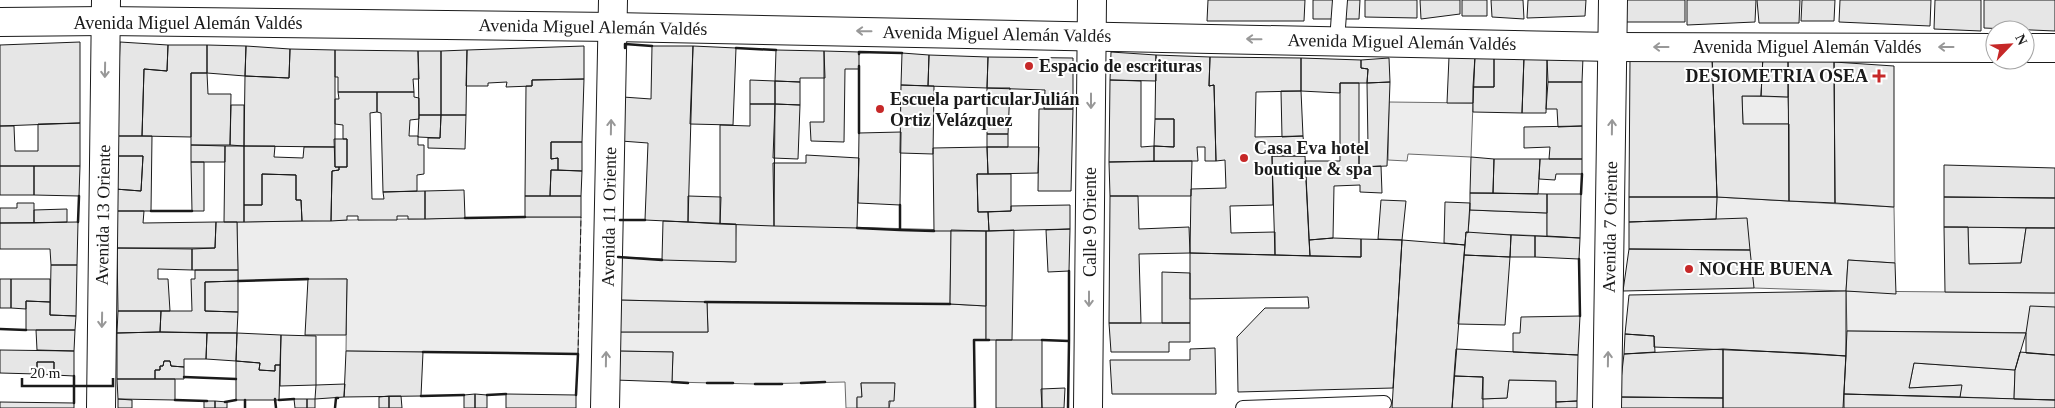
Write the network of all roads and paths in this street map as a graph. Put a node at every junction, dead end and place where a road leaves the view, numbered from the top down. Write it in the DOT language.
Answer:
graph roads {
  1 [pos="613,0"];
  2 [pos="1092,0"];
  3 [pos="1340,0"];
  4 [pos="1613,0"];
  5 [pos="105,11"];
  6 [pos="0,22"];
  7 [pos="613,27"];
  8 [pos="1091,35"];
  9 [pos="1337,41"];
  10 [pos="1614,46"];
  11 [pos="1985,48"];
  12 [pos="2035,48"];
  13 [pos="2055,48"];
  14 [pos="1384,403"];
  15 [pos="101,408"];
  16 [pos="605,408"];
  17 [pos="1088,408"];
  18 [pos="1243,408"];
  19 [pos="1607,408"];
  1 -- 7 [label="main road, Avenida 11 Oriente"];
  2 -- 8 [label="main road, Calle 9 Oriente"];
  3 -- 9 [label="lane"];
  4 -- 10 [label="main road, Avenida 7 Oriente"];
  5 -- 6 [label="main road, Avenida Miguel Alemán Valdés"];
  5 -- 7 [label="main road, Avenida Miguel Alemán Valdés"];
  5 -- 15 [label="main road, Avenida 13 Oriente, one-way"];
  8 -- 7 [label="main road, Avenida Miguel Alemán Valdés, one-way"];
  16 -- 7 [label="main road, Avenida 11 Oriente, one-way"];
  9 -- 8 [label="main road, Avenida Miguel Alemán Valdés, one-way"];
  8 -- 17 [label="main road, Calle 9 Oriente, one-way"];
  9 -- 10 [label="main road, Avenida Miguel Alemán Valdés"];
  11 -- 10 [label="main road, Avenida Miguel Alemán Valdés, one-way"];
  19 -- 10 [label="main road, Avenida 7 Oriente, one-way"];
  12 -- 13 [label="main road"];
  14 -- 18 [label="lane"];
}
